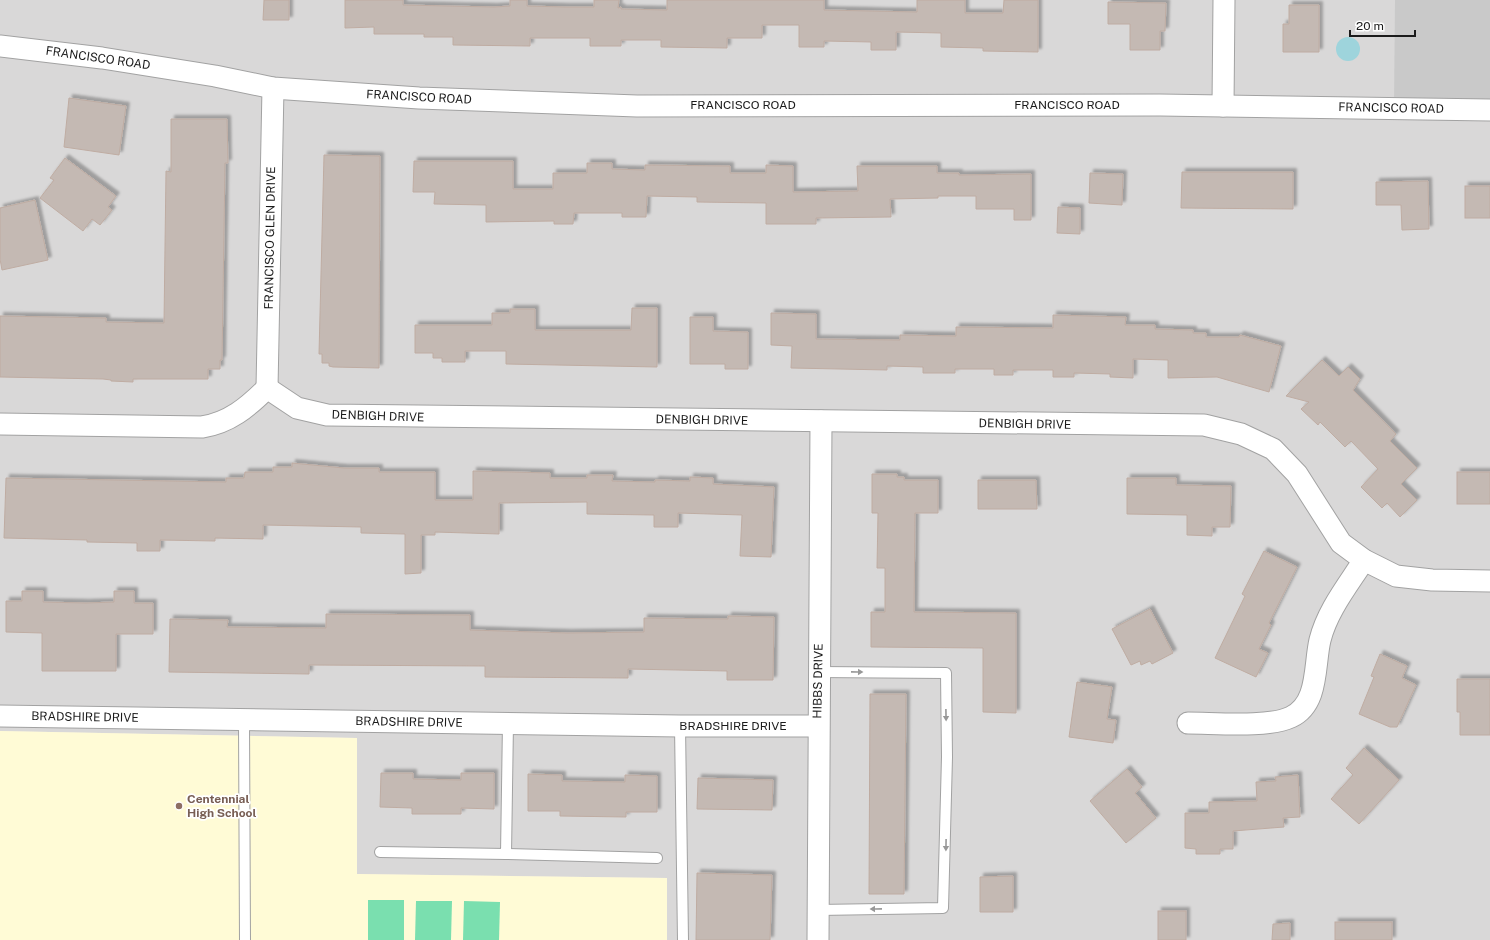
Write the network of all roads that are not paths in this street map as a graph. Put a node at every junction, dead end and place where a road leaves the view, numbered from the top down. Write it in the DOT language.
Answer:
graph roads {
  1 [pos="1224,0"];
  2 [pos="0,46"];
  3 [pos="273,88"];
  4 [pos="1223,106"];
  5 [pos="1490,110"];
  6 [pos="267,388"];
  7 [pos="821,421"];
  8 [pos="0,424"];
  9 [pos="1364,560"];
  10 [pos="1490,581"];
  11 [pos="818,672"];
  12 [pos="0,716"];
  13 [pos="244,720"];
  14 [pos="508,723"];
  15 [pos="1188,723"];
  16 [pos="680,726"];
  17 [pos="818,726"];
  18 [pos="380,852"];
  19 [pos="506,854"];
  20 [pos="657,858"];
  21 [pos="818,910"];
  22 [pos="245,940"];
  23 [pos="683,940"];
  24 [pos="818,940"];
  1 -- 4 [label="street"];
  2 -- 3 [label="street, FRANCISCO ROAD"];
  3 -- 4 [label="street, FRANCISCO ROAD"];
  3 -- 6 [label="street, FRANCISCO GLEN DRIVE"];
  4 -- 5 [label="street, FRANCISCO ROAD"];
  6 -- 7 [label="street, DENBIGH DRIVE"];
  6 -- 8 [label="street"];
  7 -- 9 [label="street, DENBIGH DRIVE"];
  7 -- 11 [label="street, HIBBS DRIVE"];
  9 -- 10 [label="street, DENBIGH DRIVE"];
  9 -- 15 [label="street"];
  11 -- 17 [label="street, HIBBS DRIVE"];
  11 -- 21 [label="lane, one-way"];
  12 -- 13 [label="street, BRADSHIRE DRIVE"];
  13 -- 14 [label="street, BRADSHIRE DRIVE"];
  13 -- 22 [label="lane"];
  14 -- 16 [label="street, BRADSHIRE DRIVE"];
  14 -- 19 [label="lane"];
  16 -- 17 [label="street, BRADSHIRE DRIVE"];
  16 -- 23 [label="lane"];
  17 -- 21 [label="street, HIBBS DRIVE"];
  18 -- 19 [label="lane"];
  19 -- 20 [label="lane"];
  21 -- 24 [label="street, HIBBS DRIVE"];
}
